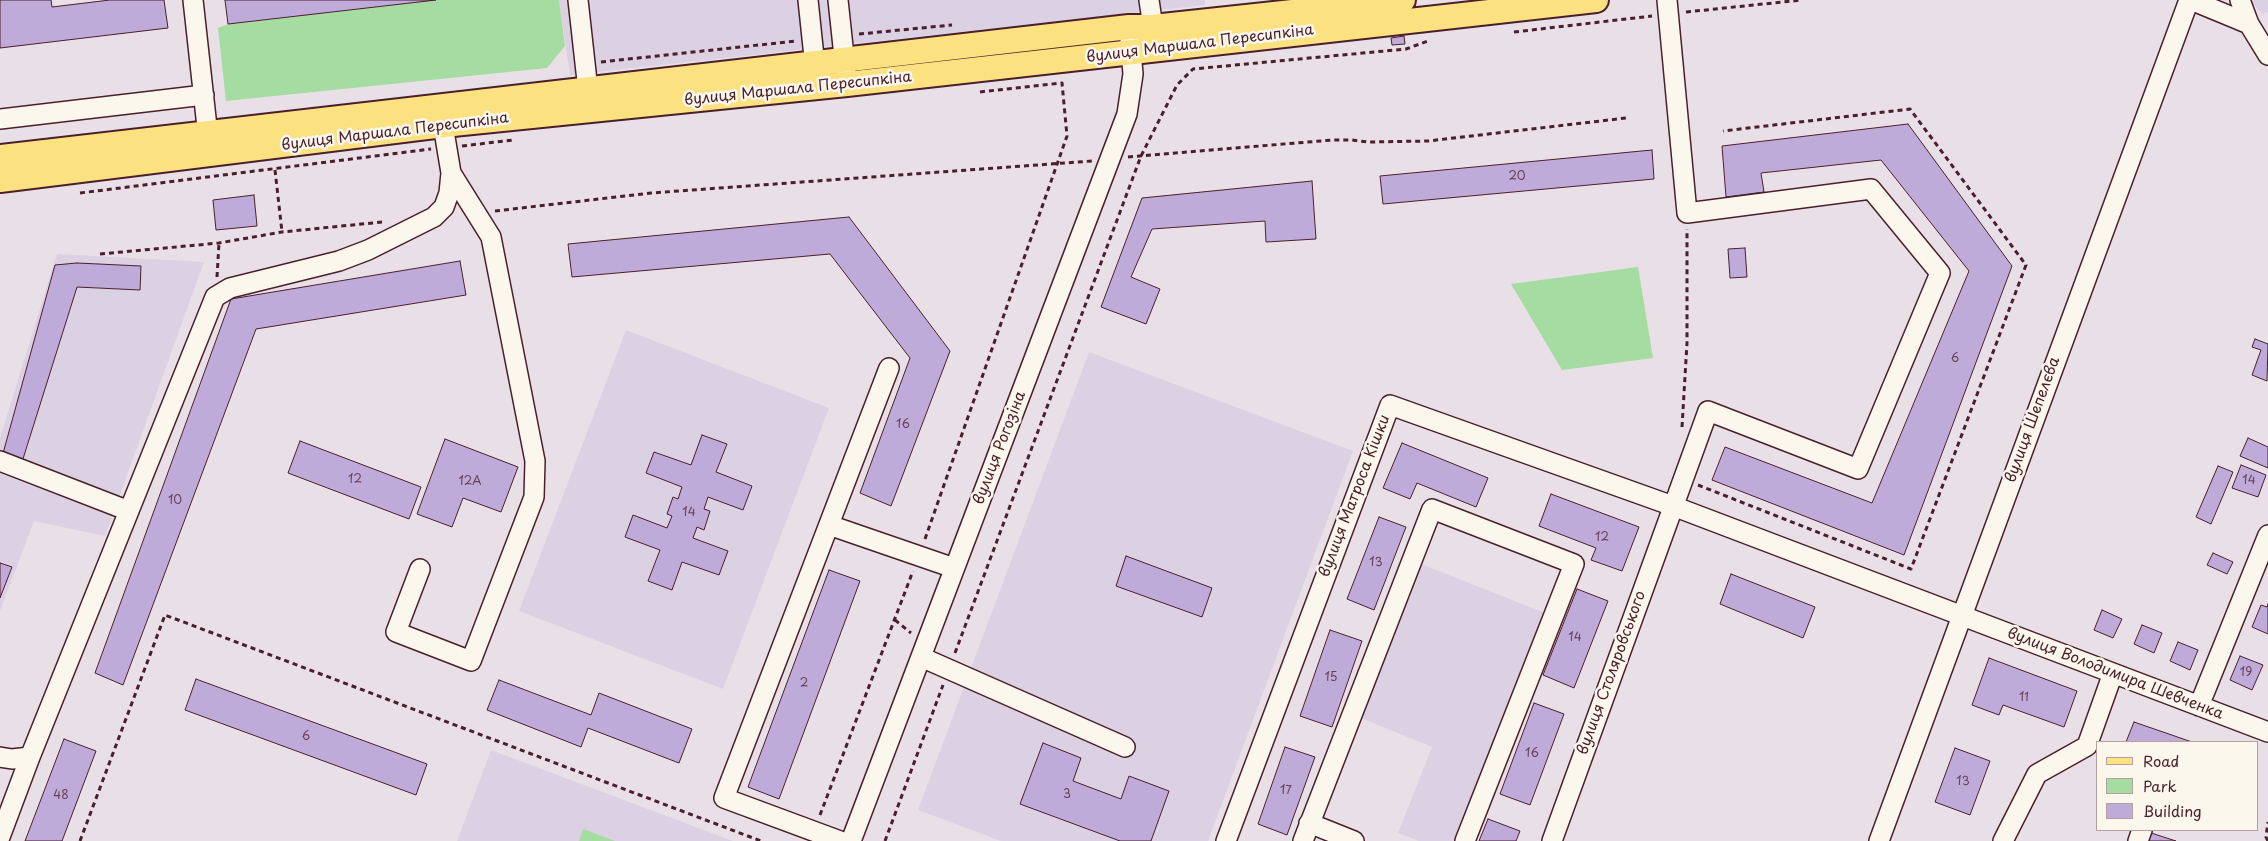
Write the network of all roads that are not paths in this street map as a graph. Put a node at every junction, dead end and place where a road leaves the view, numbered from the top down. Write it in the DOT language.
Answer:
graph roads {
  1 [pos="193,0"];
  2 [pos="578,0"];
  3 [pos="808,0"];
  4 [pos="838,0"];
  5 [pos="1149,0"];
  6 [pos="1403,0"];
  7 [pos="1596,0"];
  8 [pos="1667,0"];
  9 [pos="2190,0"];
  10 [pos="2240,0"];
  11 [pos="1299,6"];
  12 [pos="2249,24"];
  13 [pos="1129,27"];
  14 [pos="1153,27"];
  15 [pos="1132,52"];
  16 [pos="2268,55"];
  17 [pos="843,60"];
  18 [pos="816,75"];
  19 [pos="847,84"];
  20 [pos="588,90"];
  21 [pos="204,96"];
  22 [pos="0,119"];
  23 [pos="443,125"];
  24 [pos="209,144"];
  25 [pos="0,156"];
  26 [pos="452,173"];
  27 [pos="0,180"];
  28 [pos="889,368"];
  29 [pos="0,461"];
  30 [pos="1673,506"];
  31 [pos="129,511"];
  32 [pos="829,525"];
  33 [pos="2268,535"];
  34 [pos="954,568"];
  35 [pos="420,569"];
  36 [pos="1961,616"];
  37 [pos="921,657"];
  38 [pos="2113,673"];
  39 [pos="2199,706"];
  40 [pos="2268,732"];
  41 [pos="1126,747"];
  42 [pos="0,757"];
  43 [pos="30,757"];
  44 [pos="1309,823"];
  45 [pos="0,837"];
  46 [pos="840,841"];
  47 [pos="851,841"];
  48 [pos="1226,841"];
  49 [pos="1303,841"];
  50 [pos="1354,841"];
  51 [pos="1465,841"];
  52 [pos="1552,841"];
  53 [pos="1880,841"];
  54 [pos="2003,841"];
  1 -- 21 [label="street"];
  2 -- 20 [label="street"];
  3 -- 18 [label="street"];
  4 -- 17 [label="street"];
  5 -- 14 [label="street"];
  6 -- 11 [label="main road, вулиця Маршала Пересипкіна"];
  7 -- 15 [label="main road, вулиця Маршала Пересипкіна"];
  8 -- 30 [label="street, вулиця Столяровського"];
  9 -- 12 [label="street"];
  9 -- 36 [label="street, вулиця Шепелєва"];
  10 -- 12 [label="street"];
  11 -- 14 [label="main road, вулиця Маршала Пересипкіна"];
  12 -- 16 [label="street"];
  13 -- 14 [label="main road, вулиця Маршала Пересипкіна"];
  13 -- 15 [label="street, вулиця Рогозіна"];
  13 -- 17 [label="main road, вулиця Маршала Пересипкіна"];
  15 -- 19 [label="main road, вулиця Маршала Пересипкіна"];
  15 -- 34 [label="street, вулиця Рогозіна"];
  17 -- 18 [label="main road, вулиця Маршала Пересипкіна"];
  17 -- 19 [label="street"];
  18 -- 19 [label="main road, вулиця Маршала Пересипкіна"];
  18 -- 20 [label="main road, вулиця Маршала Пересипкіна"];
  18 -- 23 [label="main road, вулиця Маршала Пересипкіна"];
  20 -- 24 [label="main road, вулиця Маршала Пересипкіна"];
  21 -- 22 [label="street"];
  21 -- 24 [label="street"];
  23 -- 24 [label="main road, вулиця Маршала Пересипкіна"];
  23 -- 26 [label="street"];
  24 -- 25 [label="main road, вулиця Маршала Пересипкіна"];
  24 -- 27 [label="main road, вулиця Маршала Пересипкіна"];
  26 -- 31 [label="street"];
  26 -- 35 [label="street"];
  28 -- 32 [label="street"];
  29 -- 31 [label="street"];
  30 -- 36 [label="street, вулиця Володимира Шевченка"];
  30 -- 48 [label="street, вулиця Матроса Кішки"];
  30 -- 52 [label="street, вулиця Столяровського"];
  31 -- 43 [label="street"];
  32 -- 34 [label="street"];
  32 -- 46 [label="street"];
  33 -- 39 [label="street"];
  34 -- 37 [label="street, вулиця Рогозіна"];
  36 -- 38 [label="street, вулиця Володимира Шевченка"];
  36 -- 53 [label="street, вулиця Шепелєва"];
  37 -- 41 [label="street"];
  37 -- 47 [label="street, вулиця Рогозіна"];
  38 -- 39 [label="street, вулиця Володимира Шевченка"];
  38 -- 54 [label="street"];
  39 -- 40 [label="street, вулиця Володимира Шевченка"];
  42 -- 43 [label="street"];
  43 -- 45 [label="street"];
  44 -- 49 [label="street"];
  44 -- 50 [label="street"];
  44 -- 51 [label="street"];
}
